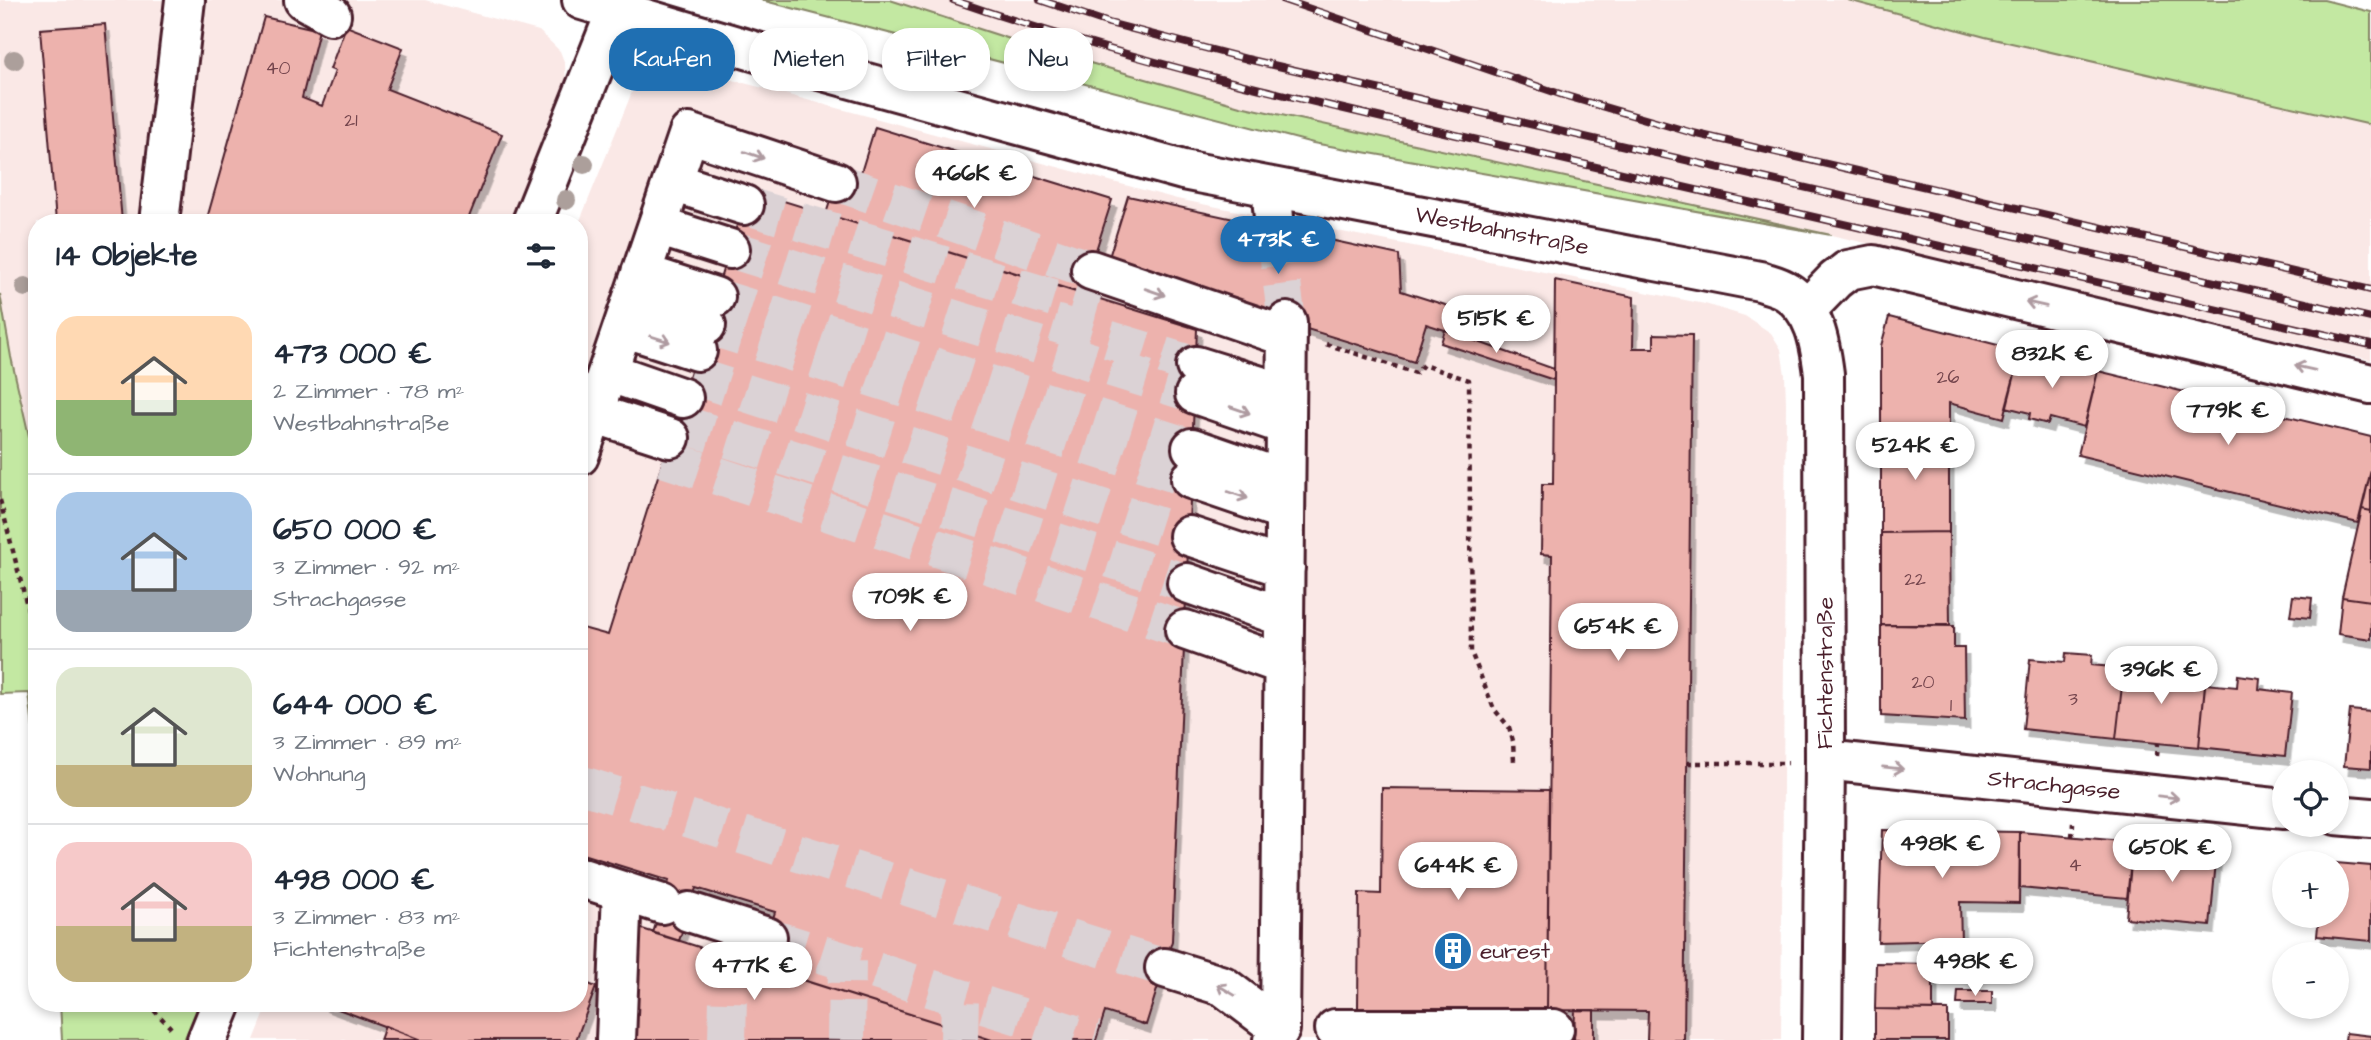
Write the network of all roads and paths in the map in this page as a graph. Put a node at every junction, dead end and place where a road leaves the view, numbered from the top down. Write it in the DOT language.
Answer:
graph roads {
  1 [pos="185,0"];
  2 [pos="600,5"];
  3 [pos="836,182"];
  4 [pos="1271,187"];
  5 [pos="160,214"];
  6 [pos="535,214"];
  7 [pos="1275,228"];
  8 [pos="1091,270"];
  9 [pos="1806,310"];
  10 [pos="625,322"];
  11 [pos="703,335"];
  12 [pos="2371,384"];
  13 [pos="1191,490"];
  14 [pos="1285,494"];
  15 [pos="0,500"];
  16 [pos="28,610"];
  17 [pos="1514,762"];
  18 [pos="1809,762"];
  19 [pos="1687,763"];
  20 [pos="2272,808"];
  21 [pos="2349,816"];
  22 [pos="2371,818"];
  23 [pos="588,880"];
  24 [pos="622,891"];
  25 [pos="767,937"];
  26 [pos="1164,968"];
  27 [pos="159,1012"];
  28 [pos="213,1012"];
  29 [pos="1554,1029"];
  30 [pos="1334,1034"];
  31 [pos="190,1035"];
  32 [pos="1272,1036"];
  33 [pos="616,1040"];
  34 [pos="1822,1040"];
  1 -- 5 [label="street"];
  2 -- 4 [label="street, Westbahnstraße"];
  2 -- 6 [label="street"];
  10 -- 3 [label="street, one-way"];
  4 -- 7 [label="street"];
  4 -- 9 [label="street, Westbahnstraße"];
  8 -- 14 [label="street, one-way"];
  12 -- 9 [label="street, one-way"];
  9 -- 18 [label="street, Fichtenstraße"];
  10 -- 11 [label="street"];
  10 -- 11 [label="street"];
  10 -- 11 [label="street, one-way"];
  10 -- 11 [label="street"];
  10 -- 11 [label="street"];
  13 -- 14 [label="street"];
  13 -- 14 [label="street, one-way"];
  13 -- 14 [label="street, one-way"];
  13 -- 14 [label="street"];
  13 -- 14 [label="street"];
  13 -- 14 [label="street"];
  14 -- 17 [label="path"];
  14 -- 32 [label="street"];
  15 -- 16 [label="path"];
  18 -- 19 [label="path"];
  18 -- 20 [label="street, Strachgasse, one-way"];
  18 -- 34 [label="street, Fichtenstraße"];
  21 -- 22 [label="street"];
  23 -- 24 [label="street"];
  24 -- 25 [label="street"];
  24 -- 33 [label="street"];
  32 -- 26 [label="street, one-way"];
  27 -- 31 [label="path"];
  28 -- 31 [label="street"];
  29 -- 30 [label="street"];
  30 -- 32 [label="street"];
}
